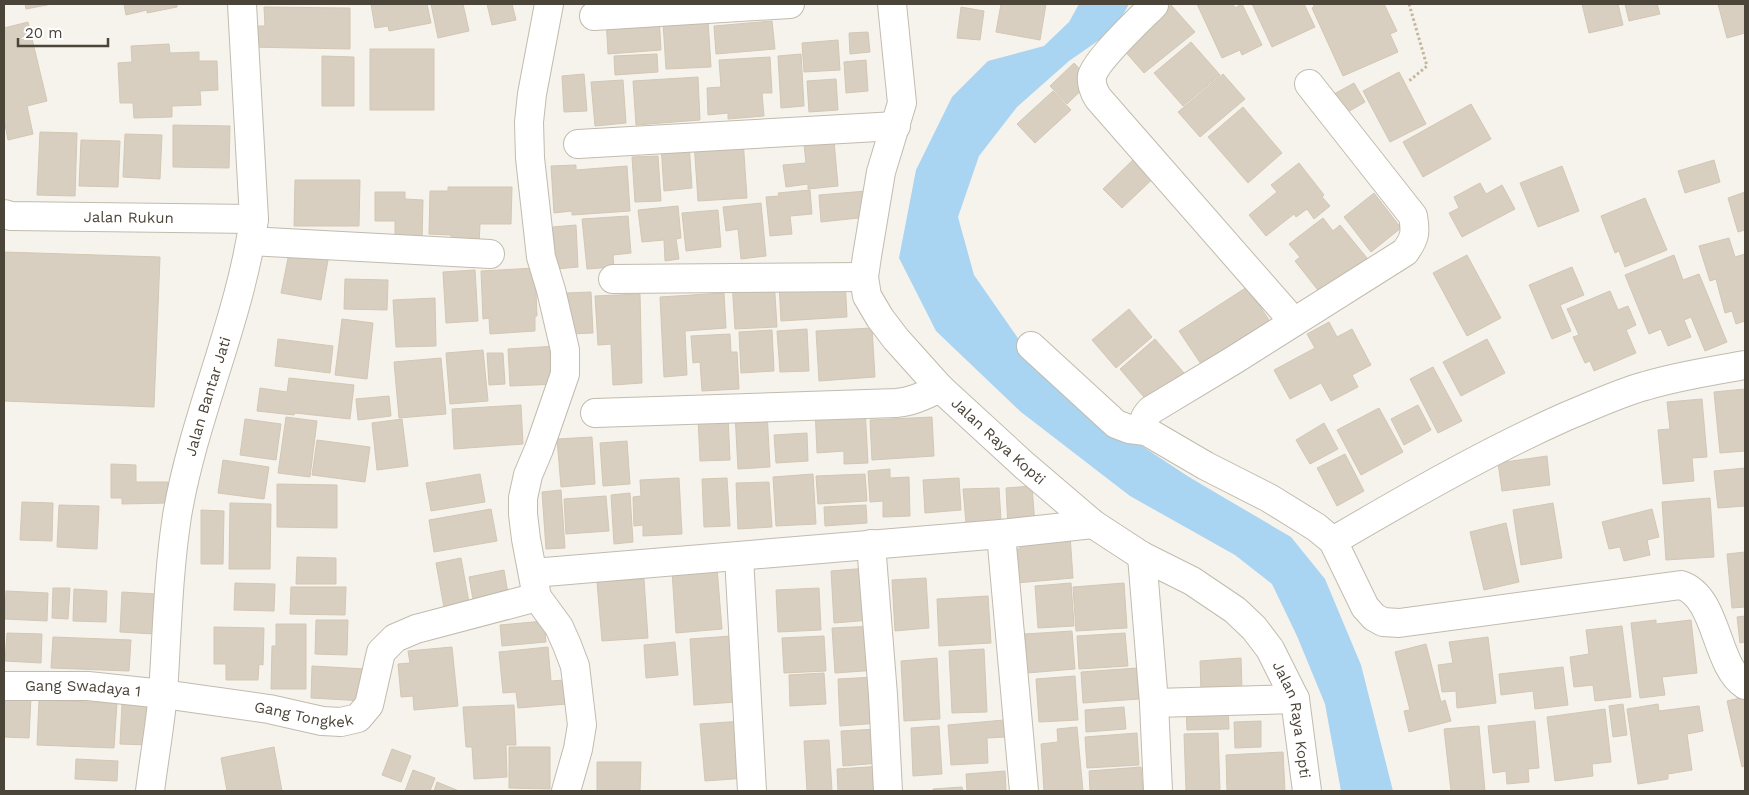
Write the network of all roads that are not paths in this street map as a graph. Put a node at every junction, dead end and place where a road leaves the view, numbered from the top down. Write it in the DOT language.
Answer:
graph roads {
  1 [pos="242,4"];
  2 [pos="549,4"];
  3 [pos="790,4"];
  4 [pos="892,4"];
  5 [pos="1154,5"];
  6 [pos="594,16"];
  7 [pos="1309,84"];
  8 [pos="896,126"];
  9 [pos="578,144"];
  10 [pos="4,214"];
  11 [pos="253,230"];
  12 [pos="490,254"];
  13 [pos="864,277"];
  14 [pos="613,279"];
  15 [pos="1294,322"];
  16 [pos="1031,346"];
  17 [pos="1745,365"];
  18 [pos="940,388"];
  19 [pos="595,413"];
  20 [pos="1146,431"];
  21 [pos="1093,524"];
  22 [pos="1001,534"];
  23 [pos="1333,541"];
  24 [pos="871,544"];
  25 [pos="1142,556"];
  26 [pos="740,557"];
  27 [pos="541,584"];
  28 [pos="1745,685"];
  29 [pos="4,686"];
  30 [pos="162,694"];
  31 [pos="1295,699"];
  32 [pos="1154,703"];
  33 [pos="150,791"];
  34 [pos="566,791"];
  35 [pos="752,791"];
  36 [pos="888,791"];
  37 [pos="1024,791"];
  38 [pos="1158,791"];
  39 [pos="1307,791"];
  1 -- 11 [label="street, Jalan Bantar Jati"];
  2 -- 27 [label="street"];
  3 -- 6 [label="street"];
  4 -- 8 [label="street, Jalan Raya Kopti"];
  5 -- 15 [label="street"];
  7 -- 15 [label="street"];
  8 -- 9 [label="street"];
  8 -- 13 [label="street, Jalan Raya Kopti"];
  10 -- 11 [label="street, Jalan Rukun"];
  11 -- 12 [label="street, Jalan Rukun"];
  11 -- 30 [label="street, Jalan Bantar Jati"];
  13 -- 14 [label="street"];
  13 -- 18 [label="street, Jalan Raya Kopti"];
  15 -- 20 [label="street"];
  16 -- 20 [label="street"];
  17 -- 23 [label="street"];
  18 -- 19 [label="street"];
  18 -- 21 [label="street, Jalan Raya Kopti"];
  20 -- 23 [label="street"];
  21 -- 22 [label="street, Gang Tongkek"];
  21 -- 25 [label="street, Jalan Raya Kopti"];
  22 -- 24 [label="street, Gang Tongkek"];
  22 -- 37 [label="street"];
  23 -- 28 [label="street"];
  24 -- 26 [label="street, Gang Tongkek"];
  24 -- 36 [label="street"];
  25 -- 31 [label="street, Jalan Raya Kopti"];
  25 -- 32 [label="street"];
  26 -- 27 [label="street, Gang Tongkek"];
  26 -- 35 [label="street"];
  27 -- 30 [label="street, Gang Tongkek"];
  27 -- 34 [label="street"];
  29 -- 30 [label="street, Gang Swadaya 1"];
  30 -- 33 [label="street, Jalan Bantar Jati"];
  31 -- 32 [label="street"];
  31 -- 39 [label="street, Jalan Raya Kopti"];
  32 -- 38 [label="street"];
}
